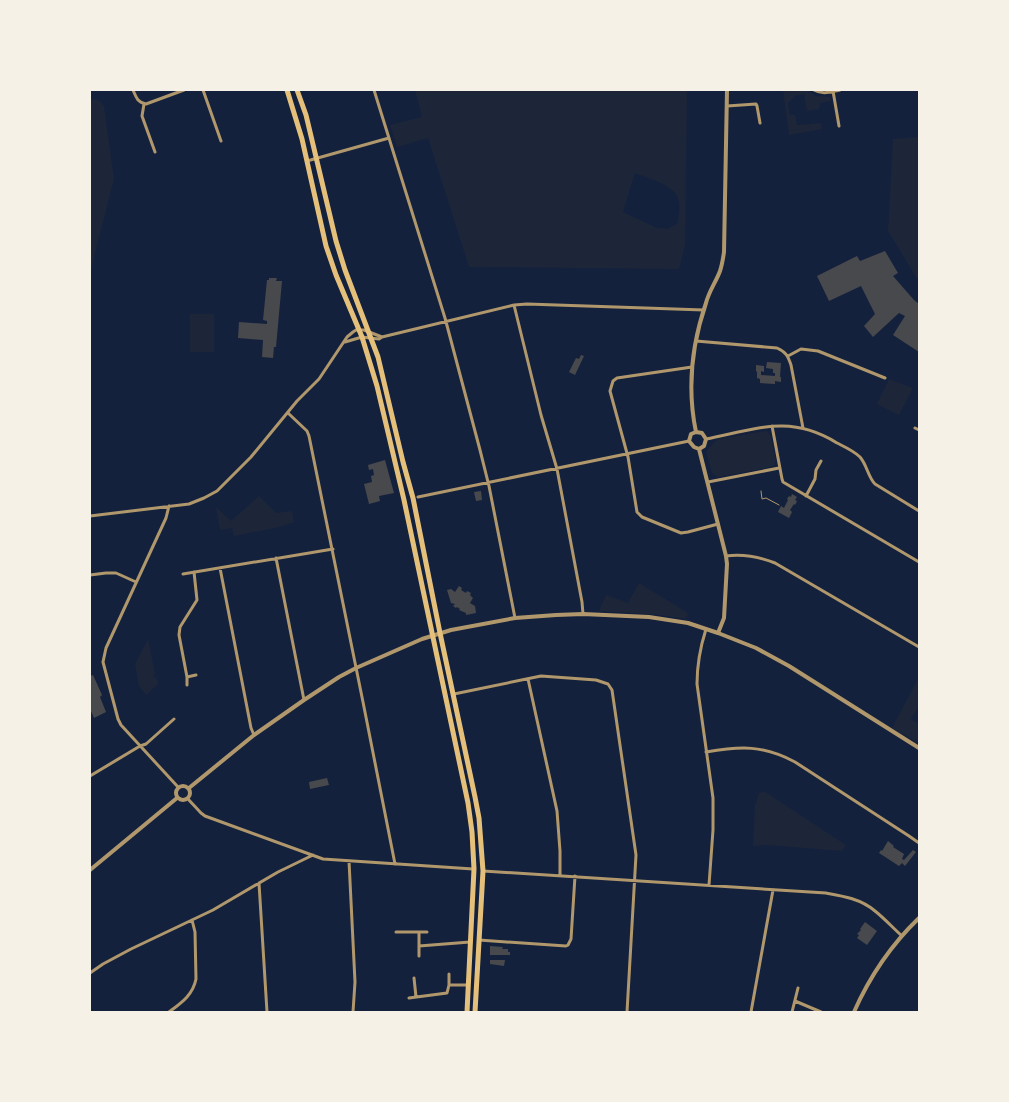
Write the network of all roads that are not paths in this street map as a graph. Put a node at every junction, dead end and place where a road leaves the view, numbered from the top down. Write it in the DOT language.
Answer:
graph roads {
  1 [pos="133,90"];
  2 [pos="184,90"];
  3 [pos="203,90"];
  4 [pos="286,90"];
  5 [pos="297,90"];
  6 [pos="374,90"];
  7 [pos="727,90"];
  8 [pos="814,90"];
  9 [pos="840,90"];
  10 [pos="833,91"];
  11 [pos="144,104"];
  12 [pos="727,106"];
  13 [pos="760,123"];
  14 [pos="838,126"];
  15 [pos="389,138"];
  16 [pos="221,141"];
  17 [pos="155,152"];
  18 [pos="317,158"];
  19 [pos="306,161"];
  20 [pos="514,304"];
  21 [pos="704,310"];
  22 [pos="446,322"];
  23 [pos="360,329"];
  24 [pos="369,331"];
  25 [pos="362,337"];
  26 [pos="382,337"];
  27 [pos="371,338"];
  28 [pos="696,341"];
  29 [pos="345,342"];
  30 [pos="788,356"];
  31 [pos="692,367"];
  32 [pos="885,378"];
  33 [pos="288,413"];
  34 [pos="772,426"];
  35 [pos="803,428"];
  36 [pos="915,428"];
  37 [pos="919,430"];
  38 [pos="696,432"];
  39 [pos="706,438"];
  40 [pos="689,441"];
  41 [pos="699,449"];
  42 [pos="627,454"];
  43 [pos="821,461"];
  44 [pos="779,468"];
  45 [pos="556,469"];
  46 [pos="488,482"];
  47 [pos="708,482"];
  48 [pos="761,491"];
  49 [pos="806,496"];
  50 [pos="416,498"];
  51 [pos="404,500"];
  52 [pos="779,505"];
  53 [pos="169,506"];
  54 [pos="919,511"];
  55 [pos="90,516"];
  56 [pos="719,524"];
  57 [pos="333,549"];
  58 [pos="726,556"];
  59 [pos="276,558"];
  60 [pos="919,562"];
  61 [pos="220,568"];
  62 [pos="194,572"];
  63 [pos="183,574"];
  64 [pos="90,575"];
  65 [pos="136,582"];
  66 [pos="583,614"];
  67 [pos="515,618"];
  68 [pos="706,629"];
  69 [pos="440,633"];
  70 [pos="718,633"];
  71 [pos="432,635"];
  72 [pos="919,647"];
  73 [pos="356,668"];
  74 [pos="196,675"];
  75 [pos="187,676"];
  76 [pos="528,678"];
  77 [pos="187,685"];
  78 [pos="454,694"];
  79 [pos="304,700"];
  80 [pos="174,719"];
  81 [pos="254,735"];
  82 [pos="140,746"];
  83 [pos="919,748"];
  84 [pos="706,752"];
  85 [pos="90,776"];
  86 [pos="178,788"];
  87 [pos="189,788"];
  88 [pos="177,798"];
  89 [pos="188,798"];
  90 [pos="919,843"];
  91 [pos="314,855"];
  92 [pos="349,861"];
  93 [pos="395,864"];
  94 [pos="474,869"];
  95 [pos="90,870"];
  96 [pos="482,871"];
  97 [pos="560,875"];
  98 [pos="575,876"];
  99 [pos="635,880"];
  100 [pos="258,883"];
  101 [pos="709,885"];
  102 [pos="773,890"];
  103 [pos="919,918"];
  104 [pos="192,920"];
  105 [pos="396,932"];
  106 [pos="418,932"];
  107 [pos="427,932"];
  108 [pos="902,936"];
  109 [pos="479,940"];
  110 [pos="470,942"];
  111 [pos="419,946"];
  112 [pos="419,956"];
  113 [pos="90,973"];
  114 [pos="449,974"];
  115 [pos="414,978"];
  116 [pos="449,984"];
  117 [pos="468,985"];
  118 [pos="798,988"];
  119 [pos="416,997"];
  120 [pos="409,998"];
  121 [pos="795,1001"];
  122 [pos="169,1012"];
  123 [pos="267,1012"];
  124 [pos="353,1012"];
  125 [pos="467,1012"];
  126 [pos="476,1012"];
  127 [pos="627,1012"];
  128 [pos="751,1012"];
  129 [pos="792,1012"];
  130 [pos="821,1012"];
  131 [pos="854,1012"];
  1 -- 11 [label="street"];
  2 -- 11 [label="street"];
  3 -- 16 [label="street"];
  4 -- 19 [label="highway"];
  5 -- 18 [label="highway"];
  6 -- 15 [label="street"];
  7 -- 12 [label="street"];
  8 -- 10 [label="street"];
  9 -- 10 [label="street"];
  10 -- 14 [label="street"];
  11 -- 17 [label="street"];
  12 -- 13 [label="street"];
  12 -- 21 [label="street"];
  15 -- 18 [label="street"];
  15 -- 22 [label="street"];
  18 -- 19 [label="street"];
  18 -- 24 [label="highway"];
  19 -- 23 [label="highway"];
  20 -- 21 [label="street"];
  20 -- 22 [label="street"];
  20 -- 45 [label="street"];
  21 -- 28 [label="street"];
  22 -- 26 [label="street"];
  22 -- 46 [label="street"];
  23 -- 24 [label="street"];
  23 -- 25 [label="highway"];
  23 -- 29 [label="street"];
  24 -- 26 [label="street"];
  24 -- 27 [label="highway"];
  25 -- 27 [label="street"];
  25 -- 29 [label="street"];
  25 -- 51 [label="highway"];
  26 -- 27 [label="street"];
  27 -- 50 [label="highway"];
  28 -- 30 [label="street"];
  28 -- 31 [label="street"];
  29 -- 33 [label="street"];
  30 -- 32 [label="street"];
  30 -- 35 [label="street"];
  31 -- 38 [label="street"];
  31 -- 42 [label="street"];
  33 -- 53 [label="street"];
  33 -- 57 [label="street"];
  34 -- 35 [label="street"];
  34 -- 39 [label="street"];
  34 -- 44 [label="street"];
  35 -- 54 [label="street"];
  36 -- 37 [label="street"];
  38 -- 39 [label="street"];
  38 -- 40 [label="street"];
  39 -- 41 [label="street"];
  40 -- 41 [label="street"];
  40 -- 42 [label="street"];
  41 -- 47 [label="street"];
  42 -- 45 [label="street"];
  42 -- 56 [label="street"];
  43 -- 49 [label="street"];
  44 -- 47 [label="street"];
  44 -- 49 [label="street"];
  45 -- 46 [label="street"];
  45 -- 66 [label="street"];
  46 -- 50 [label="street"];
  46 -- 67 [label="street"];
  47 -- 56 [label="street"];
  48 -- 52 [label="lane"];
  49 -- 60 [label="street"];
  50 -- 51 [label="highway"];
  50 -- 69 [label="highway"];
  51 -- 71 [label="highway"];
  53 -- 55 [label="street"];
  53 -- 65 [label="street"];
  56 -- 58 [label="street"];
  57 -- 59 [label="street"];
  57 -- 73 [label="street"];
  58 -- 70 [label="street"];
  58 -- 72 [label="street"];
  59 -- 61 [label="street"];
  59 -- 79 [label="street"];
  61 -- 62 [label="street"];
  61 -- 81 [label="street"];
  62 -- 63 [label="street"];
  62 -- 75 [label="street"];
  64 -- 65 [label="street"];
  65 -- 82 [label="street"];
  66 -- 67 [label="street"];
  66 -- 68 [label="street"];
  67 -- 69 [label="street"];
  68 -- 70 [label="street"];
  68 -- 84 [label="street"];
  69 -- 71 [label="street"];
  69 -- 78 [label="highway"];
  70 -- 83 [label="street"];
  71 -- 73 [label="street"];
  71 -- 94 [label="highway"];
  73 -- 79 [label="street"];
  73 -- 93 [label="street"];
  74 -- 75 [label="street"];
  75 -- 77 [label="street"];
  76 -- 78 [label="street"];
  76 -- 97 [label="street"];
  76 -- 99 [label="street"];
  78 -- 96 [label="highway"];
  79 -- 81 [label="street"];
  80 -- 82 [label="street"];
  81 -- 87 [label="street"];
  82 -- 85 [label="street"];
  82 -- 86 [label="street"];
  84 -- 90 [label="street"];
  84 -- 101 [label="street"];
  86 -- 87 [label="street"];
  86 -- 88 [label="street"];
  87 -- 89 [label="street"];
  88 -- 89 [label="street"];
  88 -- 95 [label="street"];
  89 -- 91 [label="street"];
  91 -- 92 [label="street"];
  91 -- 100 [label="street"];
  92 -- 93 [label="street"];
  92 -- 124 [label="street"];
  93 -- 94 [label="street"];
  94 -- 110 [label="highway"];
  96 -- 97 [label="street"];
  96 -- 109 [label="highway"];
  97 -- 98 [label="street"];
  98 -- 99 [label="street"];
  98 -- 109 [label="street"];
  99 -- 101 [label="street"];
  99 -- 127 [label="street"];
  100 -- 104 [label="street"];
  100 -- 123 [label="street"];
  101 -- 102 [label="street"];
  102 -- 108 [label="street"];
  102 -- 128 [label="street"];
  103 -- 108 [label="street"];
  104 -- 113 [label="street"];
  104 -- 122 [label="street"];
  105 -- 106 [label="street"];
  106 -- 107 [label="street"];
  106 -- 111 [label="street"];
  108 -- 131 [label="street"];
  109 -- 126 [label="highway"];
  110 -- 111 [label="street"];
  110 -- 117 [label="highway"];
  111 -- 112 [label="street"];
  114 -- 116 [label="street"];
  115 -- 119 [label="street"];
  116 -- 117 [label="street"];
  116 -- 119 [label="street"];
  117 -- 125 [label="highway"];
  118 -- 121 [label="street"];
  119 -- 120 [label="street"];
  121 -- 129 [label="street"];
  121 -- 130 [label="street"];
}
